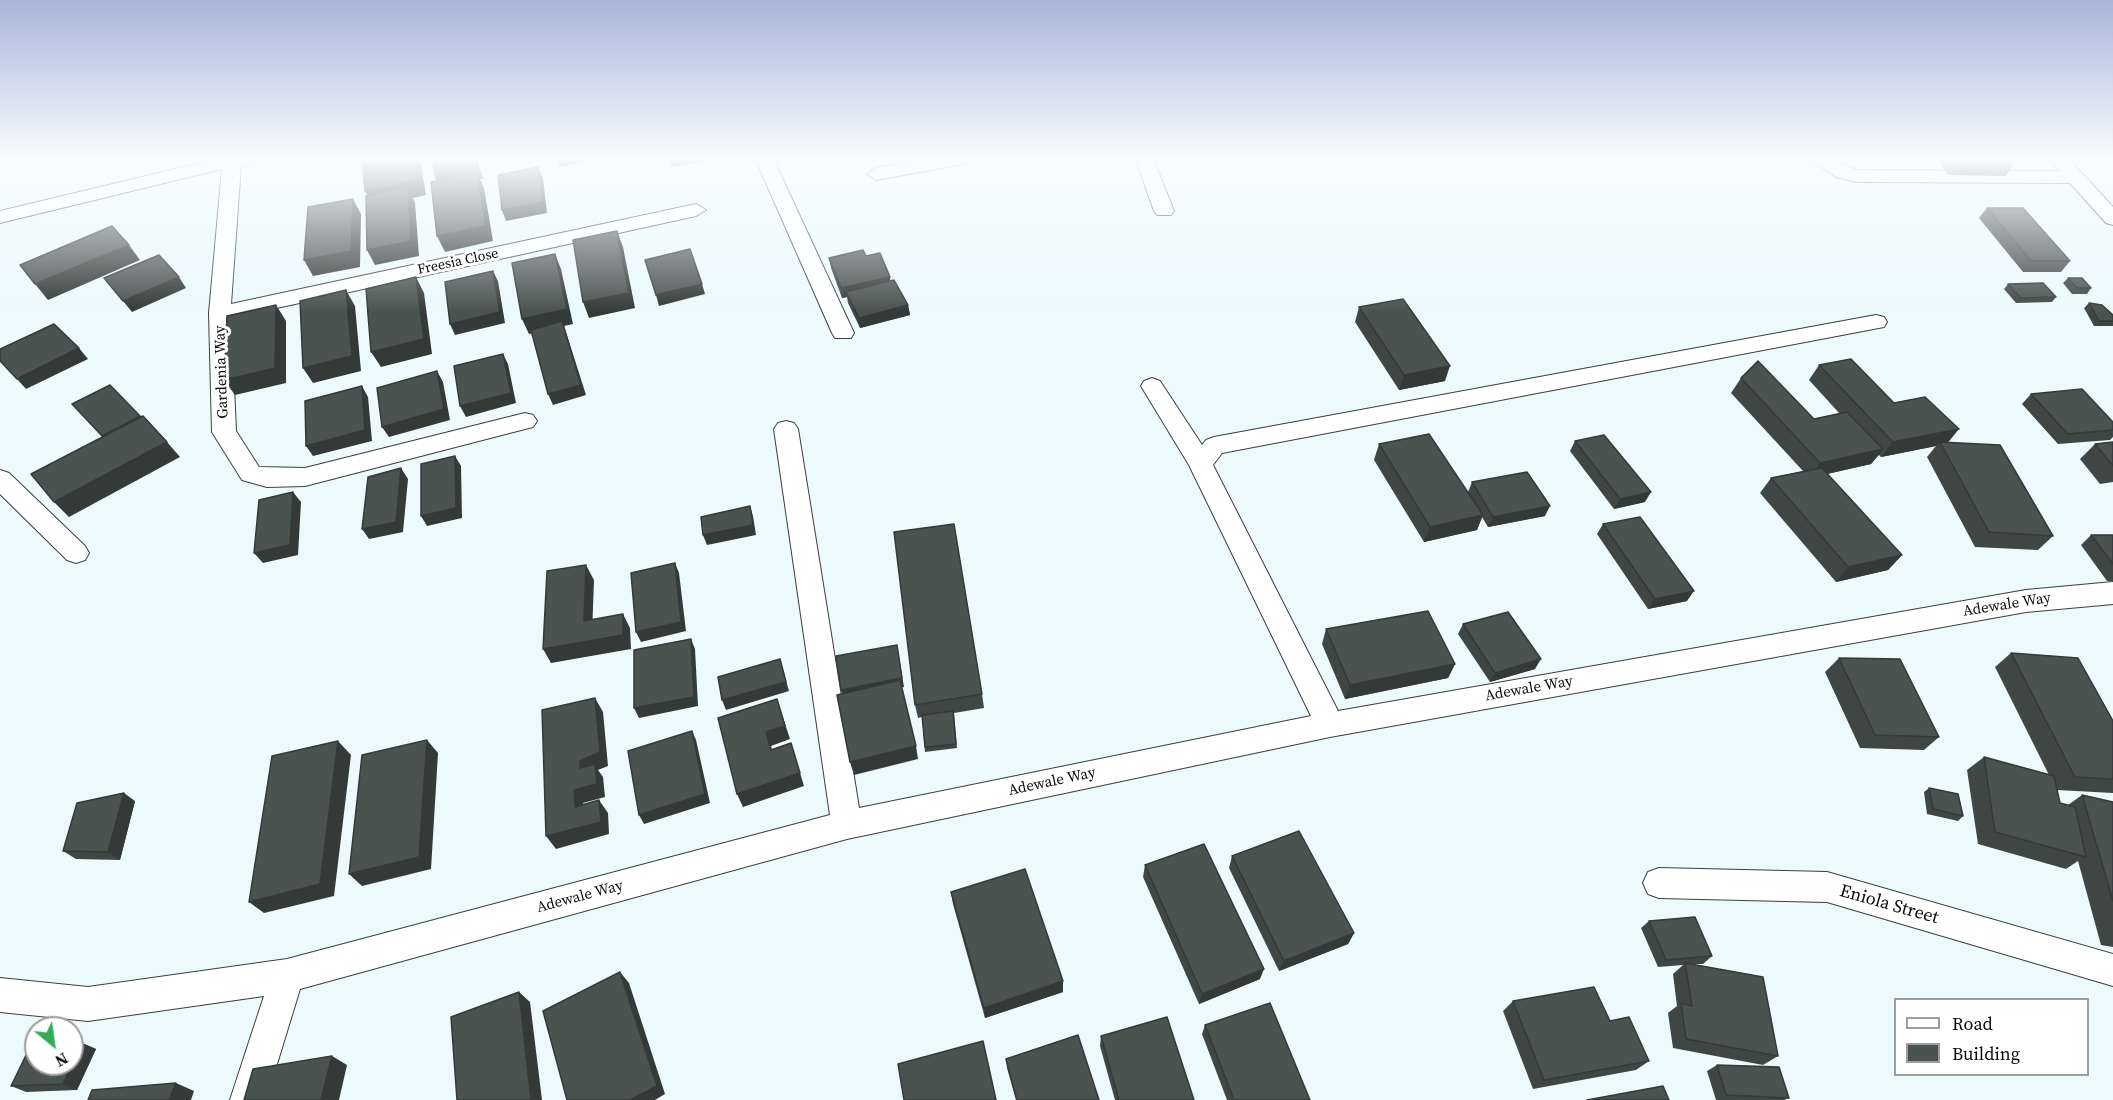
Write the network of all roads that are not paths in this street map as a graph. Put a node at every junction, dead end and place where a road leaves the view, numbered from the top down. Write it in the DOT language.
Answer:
graph roads {
  1 [pos="32,209"];
  2 [pos="233,209"];
  3 [pos="787,209"];
  4 [pos="696,210"];
  5 [pos="0,217"];
  6 [pos="220,313"];
  7 [pos="1876,322"];
  8 [pos="843,333"];
  9 [pos="1152,386"];
  10 [pos="525,421"];
  11 [pos="786,429"];
  12 [pos="1201,464"];
  13 [pos="0,479"];
  14 [pos="76,553"];
  15 [pos="2113,593"];
  16 [pos="1330,725"];
  17 [pos="847,825"];
  18 [pos="1659,883"];
  19 [pos="2113,970"];
  20 [pos="287,976"];
  21 [pos="0,995"];
  22 [pos="248,1100"];
  1 -- 5 [label="street"];
  2 -- 6 [label="street, Gardenia Way"];
  3 -- 8 [label="street"];
  4 -- 6 [label="street, Freesia Close"];
  6 -- 10 [label="street, Gardenia Way"];
  7 -- 12 [label="street"];
  9 -- 12 [label="street"];
  11 -- 17 [label="street"];
  12 -- 16 [label="street"];
  13 -- 14 [label="street"];
  15 -- 16 [label="street, Adewale Way"];
  16 -- 17 [label="street, Adewale Way"];
  17 -- 20 [label="street, Adewale Way"];
  18 -- 19 [label="street, Eniola Street"];
  20 -- 21 [label="street, Adewale Way"];
  20 -- 22 [label="street"];
}
